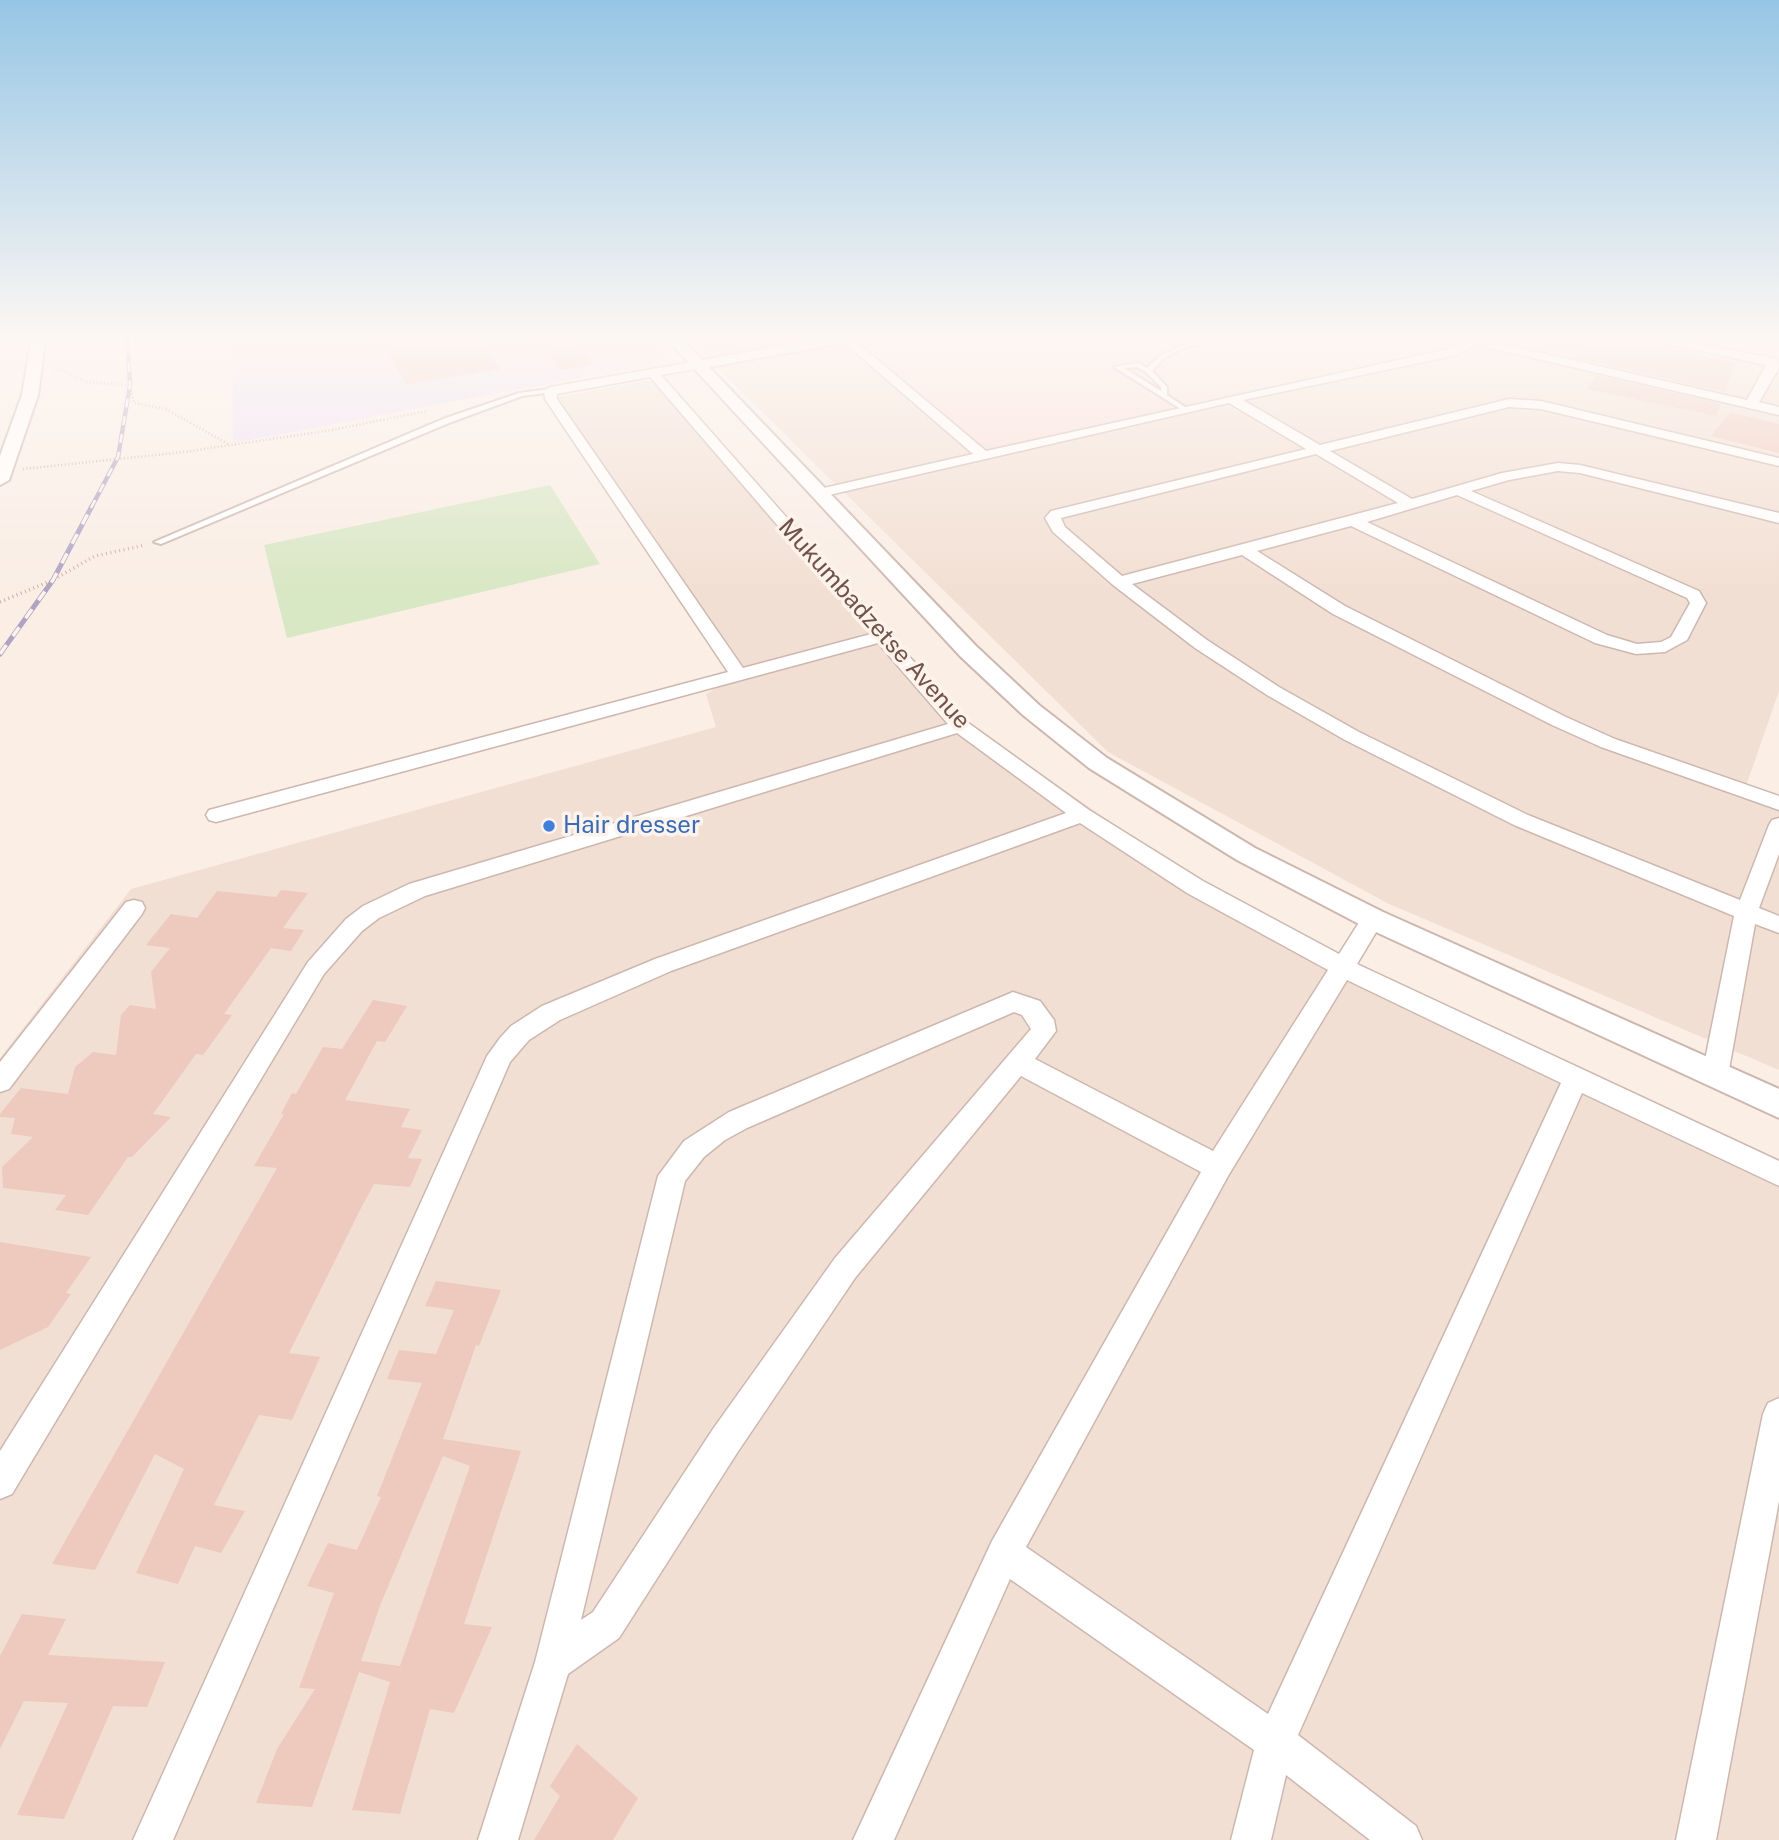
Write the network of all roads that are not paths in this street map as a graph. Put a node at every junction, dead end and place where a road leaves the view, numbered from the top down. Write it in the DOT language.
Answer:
graph roads {
  1 [pos="21,421"];
  2 [pos="446,421"];
  3 [pos="564,421"];
  4 [pos="695,421"];
  5 [pos="751,421"];
  6 [pos="943,421"];
  7 [pos="1138,421"];
  8 [pos="1268,421"];
  9 [pos="1439,421"];
  10 [pos="1600,421"];
  11 [pos="1317,450"];
  12 [pos="984,456"];
  13 [pos="1779,462"];
  14 [pos="2,475"];
  15 [pos="1457,490"];
  16 [pos="820,493"];
  17 [pos="1412,505"];
  18 [pos="1779,518"];
  19 [pos="1353,521"];
  20 [pos="158,542"];
  21 [pos="1245,551"];
  22 [pos="1119,582"];
  23 [pos="883,636"];
  24 [pos="739,675"];
  25 [pos="960,726"];
  26 [pos="1779,803"];
  27 [pos="216,815"];
  28 [pos="1082,815"];
  29 [pos="1779,825"];
  30 [pos="134,908"];
  31 [pos="1746,913"];
  32 [pos="1373,919"];
  33 [pos="1779,925"];
  34 [pos="1344,968"];
  35 [pos="1019,1063"];
  36 [pos="1716,1075"];
  37 [pos="1576,1078"];
  38 [pos="0,1081"];
  39 [pos="1779,1104"];
  40 [pos="1218,1167"];
  41 [pos="1779,1174"];
  42 [pos="1779,1414"];
  43 [pos="0,1482"];
  44 [pos="1004,1553"];
  45 [pos="553,1662"];
  46 [pos="1275,1742"];
  47 [pos="153,1840"];
  48 [pos="498,1840"];
  49 [pos="873,1840"];
  50 [pos="1251,1840"];
  51 [pos="1402,1840"];
  52 [pos="1696,1840"];
  1 -- 14 [label="street"];
  2 -- 20 [label="lane"];
  3 -- 24 [label="street"];
  4 -- 23 [label="street, Mukumbadzetse Avenue"];
  5 -- 16 [label="street"];
  6 -- 12 [label="street"];
  7 -- 12 [label="street"];
  8 -- 11 [label="street"];
  9 -- 11 [label="street"];
  10 -- 13 [label="street"];
  11 -- 17 [label="street"];
  11 -- 22 [label="street"];
  12 -- 16 [label="street"];
  15 -- 17 [label="street"];
  15 -- 18 [label="street"];
  15 -- 19 [label="street"];
  16 -- 32 [label="street"];
  17 -- 19 [label="street"];
  19 -- 21 [label="street"];
  21 -- 22 [label="street"];
  21 -- 26 [label="street"];
  22 -- 31 [label="street"];
  23 -- 24 [label="street"];
  23 -- 25 [label="street, Mukumbadzetse Avenue"];
  24 -- 27 [label="street"];
  25 -- 28 [label="street, Mukumbadzetse Avenue"];
  25 -- 43 [label="street"];
  28 -- 34 [label="street, Mukumbadzetse Avenue"];
  28 -- 47 [label="street"];
  29 -- 31 [label="street"];
  30 -- 38 [label="street"];
  31 -- 33 [label="street"];
  31 -- 36 [label="street"];
  32 -- 34 [label="street"];
  32 -- 36 [label="street"];
  34 -- 37 [label="street, Mukumbadzetse Avenue"];
  34 -- 40 [label="street"];
  35 -- 40 [label="street"];
  35 -- 45 [label="street"];
  35 -- 45 [label="street"];
  36 -- 39 [label="street"];
  37 -- 41 [label="street, Mukumbadzetse Avenue"];
  37 -- 46 [label="street"];
  40 -- 44 [label="street"];
  42 -- 52 [label="street"];
  44 -- 46 [label="street"];
  44 -- 49 [label="street"];
  45 -- 48 [label="street"];
  46 -- 50 [label="street"];
  46 -- 51 [label="street"];
}
